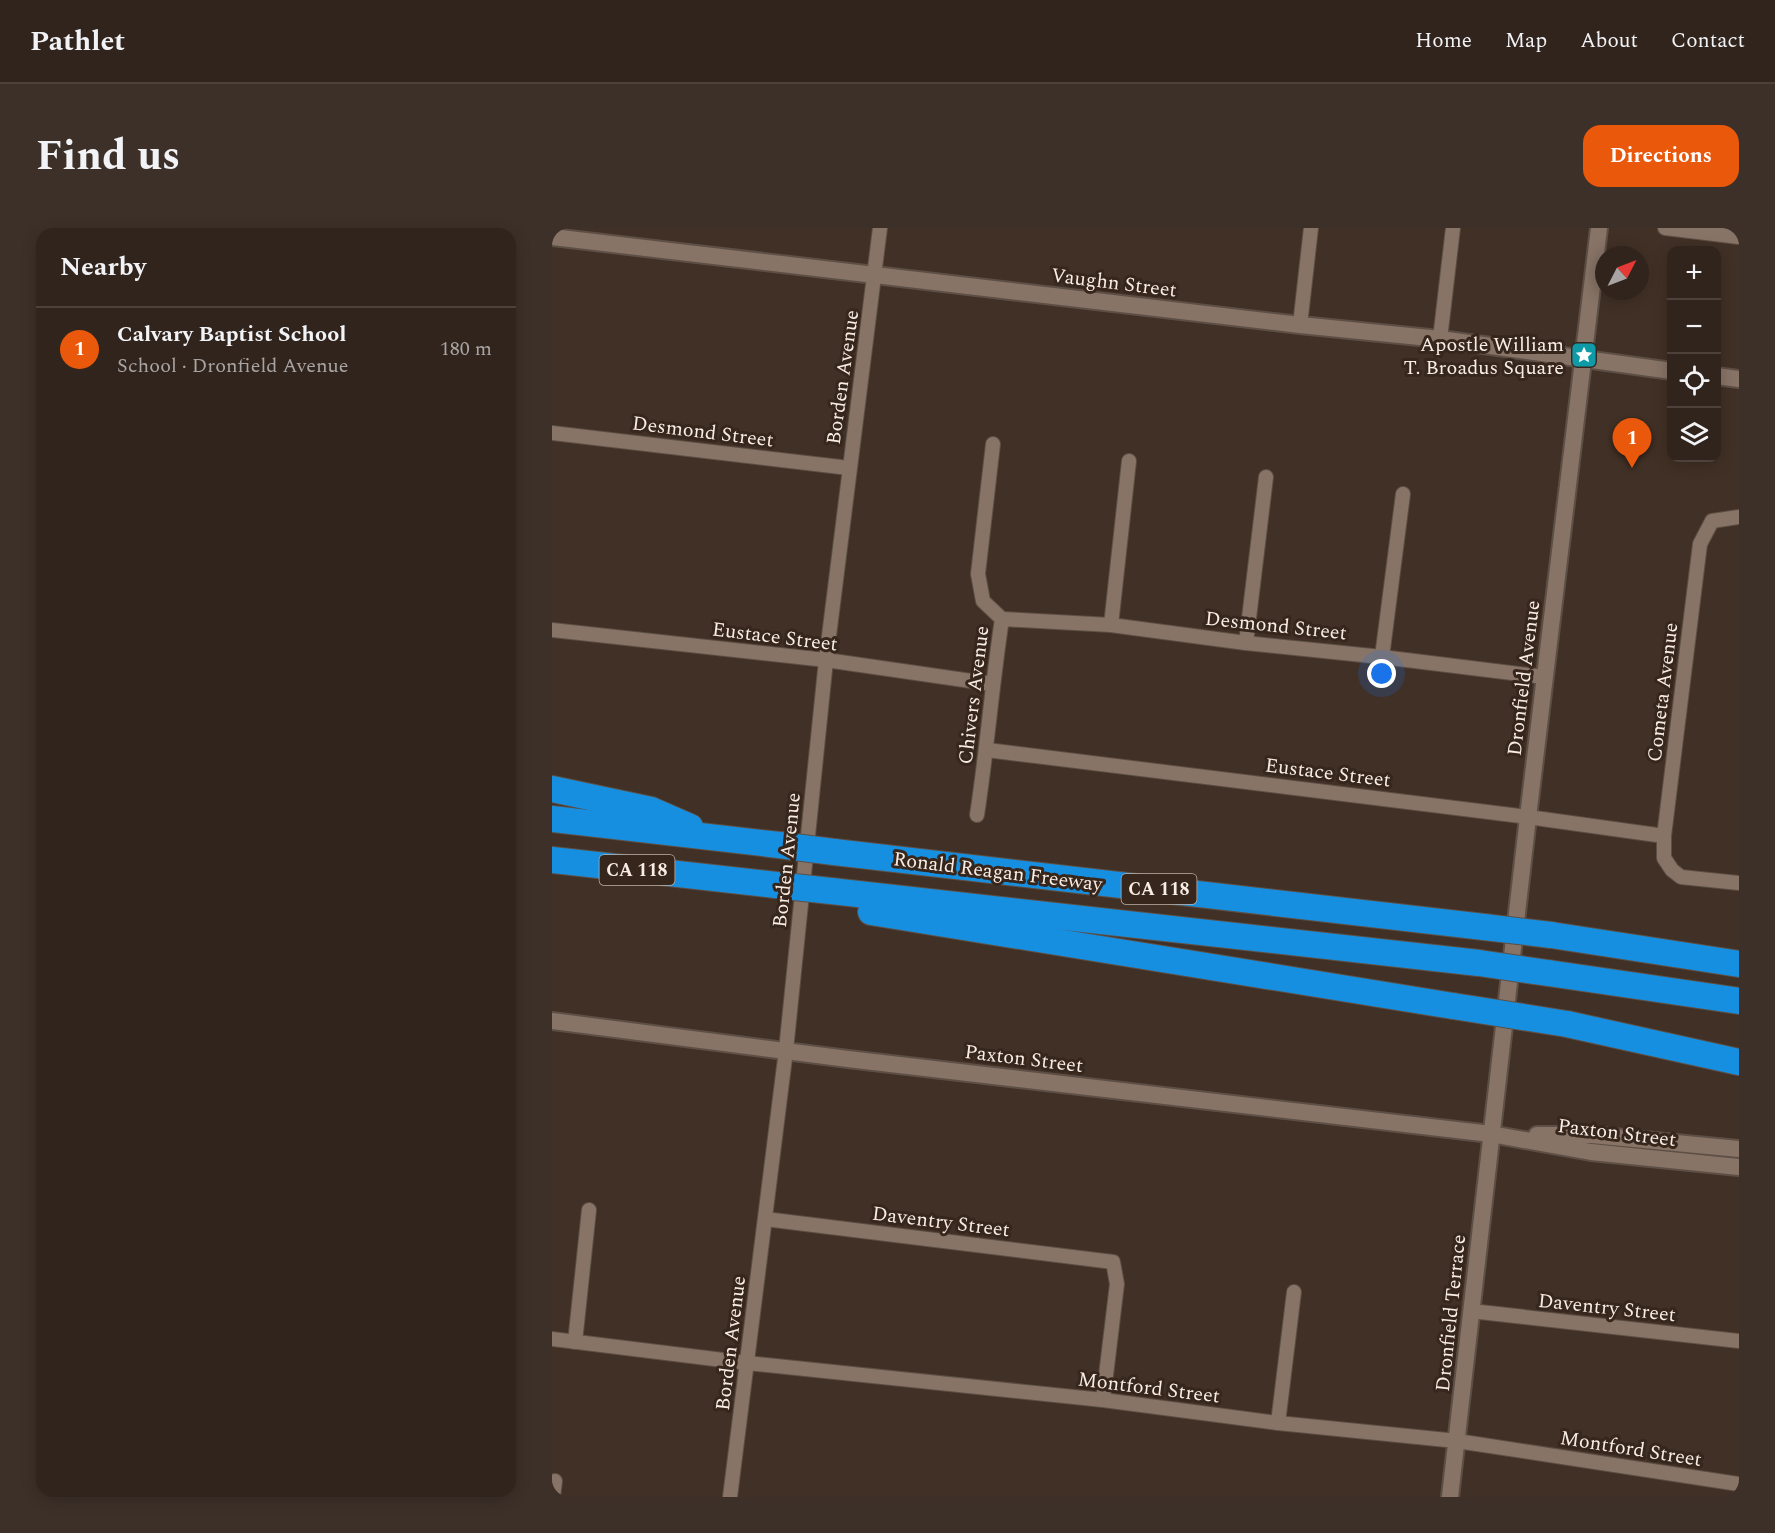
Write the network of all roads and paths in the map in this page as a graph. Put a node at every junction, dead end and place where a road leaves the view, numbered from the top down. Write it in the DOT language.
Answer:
graph roads {
  1 [pos="880,228"];
  2 [pos="1311,228"];
  3 [pos="1453,228"];
  4 [pos="1599,228"];
  5 [pos="1665,228"];
  6 [pos="552,237"];
  7 [pos="1739,237"];
  8 [pos="876,276"];
  9 [pos="1300,325"];
  10 [pos="1440,339"];
  11 [pos="1582,360"];
  12 [pos="1667,370"];
  13 [pos="1721,377"];
  14 [pos="1739,379"];
  15 [pos="552,433"];
  16 [pos="993,444"];
  17 [pos="1129,461"];
  18 [pos="849,468"];
  19 [pos="1266,477"];
  20 [pos="1403,494"];
  21 [pos="1739,517"];
  22 [pos="1002,619"];
  23 [pos="1112,625"];
  24 [pos="552,630"];
  25 [pos="1246,643"];
  26 [pos="1382,657"];
  27 [pos="826,660"];
  28 [pos="1544,677"];
  29 [pos="992,684"];
  30 [pos="987,750"];
  31 [pos="552,789"];
  32 [pos="977,815"];
  33 [pos="1528,817"];
  34 [pos="552,819"];
  35 [pos="1664,836"];
  36 [pos="715,838"];
  37 [pos="552,861"];
  38 [pos="1739,883"];
  39 [pos="830,897"];
  40 [pos="1551,935"];
  41 [pos="1739,951"];
  42 [pos="1739,964"];
  43 [pos="1739,1001"];
  44 [pos="552,1021"];
  45 [pos="786,1050"];
  46 [pos="1739,1062"];
  47 [pos="1491,1134"];
  48 [pos="1739,1149"];
  49 [pos="1739,1167"];
  50 [pos="589,1210"];
  51 [pos="765,1219"];
  52 [pos="1294,1292"];
  53 [pos="1471,1311"];
  54 [pos="552,1339"];
  55 [pos="1739,1341"];
  56 [pos="575,1342"];
  57 [pos="747,1363"];
  58 [pos="1103,1400"];
  59 [pos="1278,1423"];
  60 [pos="1457,1441"];
  61 [pos="555,1481"];
  62 [pos="1739,1484"];
  63 [pos="553,1497"];
  64 [pos="730,1497"];
  65 [pos="1450,1497"];
  1 -- 8 [label="street, Borden Avenue"];
  2 -- 9 [label="street"];
  3 -- 10 [label="street"];
  4 -- 11 [label="street, Dronfield Avenue"];
  5 -- 7 [label="street"];
  6 -- 8 [label="street, Vaughn Street"];
  8 -- 9 [label="street, Vaughn Street"];
  8 -- 18 [label="street, Borden Avenue"];
  9 -- 10 [label="street, Vaughn Street"];
  10 -- 11 [label="street, Vaughn Street"];
  11 -- 12 [label="street, Vaughn Street"];
  11 -- 28 [label="street, Dronfield Avenue"];
  13 -- 14 [label="street"];
  15 -- 18 [label="street, Desmond Street"];
  16 -- 22 [label="street, Chivers Avenue"];
  17 -- 23 [label="street"];
  18 -- 27 [label="street, Borden Avenue"];
  19 -- 25 [label="street"];
  20 -- 26 [label="street"];
  21 -- 35 [label="street, Cometa Avenue"];
  22 -- 23 [label="street, Desmond Street"];
  22 -- 29 [label="street, Chivers Avenue"];
  23 -- 25 [label="street, Desmond Street"];
  24 -- 27 [label="street, Eustace Street"];
  25 -- 26 [label="street, Desmond Street"];
  26 -- 28 [label="street, Desmond Street"];
  27 -- 29 [label="street, Eustace Street"];
  27 -- 45 [label="street, Borden Avenue"];
  28 -- 33 [label="street, Dronfield Avenue"];
  29 -- 30 [label="street, Chivers Avenue"];
  30 -- 32 [label="street, Chivers Avenue"];
  30 -- 33 [label="street, Eustace Street"];
  31 -- 36 [label="highway"];
  33 -- 35 [label="street, Eustace Street"];
  33 -- 47 [label="street, Dronfield Avenue"];
  34 -- 36 [label="highway, Ronald Reagan Freeway / CA 118"];
  35 -- 38 [label="street, Cometa Avenue"];
  36 -- 40 [label="highway, Ronald Reagan Freeway / CA 118, bridge"];
  37 -- 39 [label="highway, CA 118, bridge"];
  39 -- 43 [label="highway, bridge"];
  39 -- 46 [label="highway, bridge"];
  40 -- 41 [label="highway"];
  40 -- 42 [label="highway"];
  44 -- 45 [label="street, Paxton Street"];
  45 -- 47 [label="street, Paxton Street"];
  45 -- 51 [label="street, Borden Avenue"];
  47 -- 48 [label="street, Paxton Street"];
  47 -- 49 [label="street, Paxton Street"];
  47 -- 53 [label="street, Dronfield Terrace"];
  50 -- 56 [label="street"];
  51 -- 57 [label="street, Borden Avenue"];
  51 -- 58 [label="street, Daventry Street"];
  52 -- 59 [label="street"];
  53 -- 55 [label="street, Daventry Street"];
  53 -- 60 [label="street, Dronfield Terrace"];
  54 -- 56 [label="street, Montford Street"];
  56 -- 57 [label="street, Montford Street"];
  57 -- 58 [label="street, Montford Street"];
  57 -- 64 [label="street, Borden Avenue"];
  58 -- 59 [label="street, Montford Street"];
  59 -- 60 [label="street, Montford Street"];
  60 -- 62 [label="street, Montford Street"];
  60 -- 65 [label="street, Dronfield Terrace"];
  61 -- 63 [label="street"];
}
